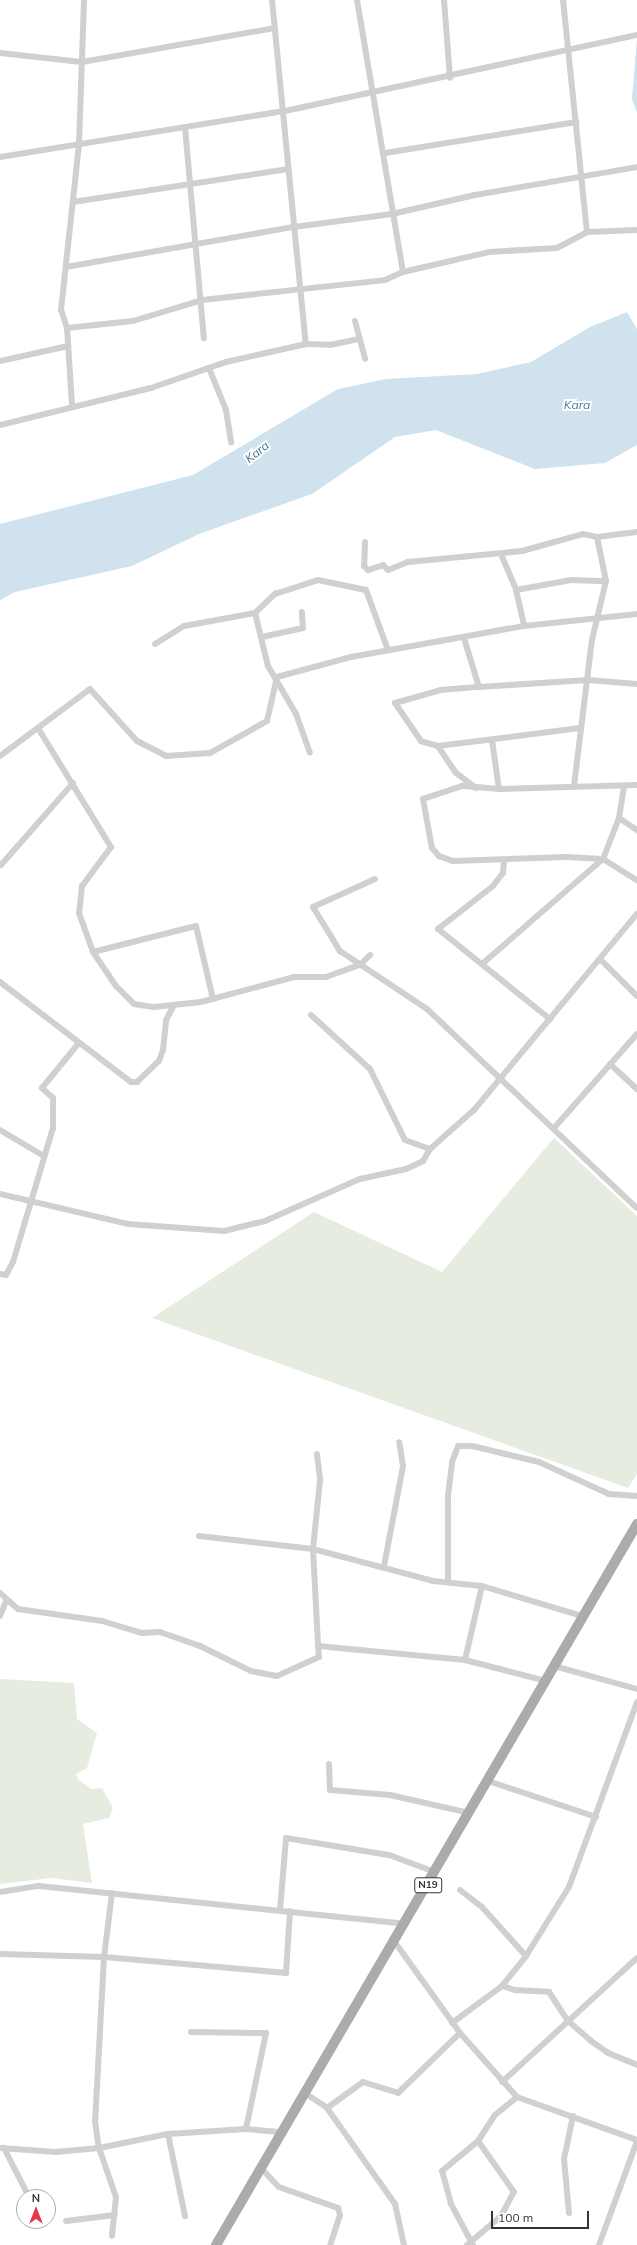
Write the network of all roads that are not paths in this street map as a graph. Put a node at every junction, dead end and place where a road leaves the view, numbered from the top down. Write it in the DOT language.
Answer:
graph roads {
  1 [pos="84,0"];
  2 [pos="272,0"];
  3 [pos="357,0"];
  4 [pos="444,0"];
  5 [pos="563,0"];
  6 [pos="275,28"];
  7 [pos="637,36"];
  8 [pos="568,50"];
  9 [pos="0,53"];
  10 [pos="82,62"];
  11 [pos="450,78"];
  12 [pos="373,94"];
  13 [pos="285,111"];
  14 [pos="577,122"];
  15 [pos="184,127"];
  16 [pos="79,144"];
  17 [pos="385,153"];
  18 [pos="0,157"];
  19 [pos="637,167"];
  20 [pos="288,169"];
  21 [pos="583,176"];
  22 [pos="190,185"];
  23 [pos="73,202"];
  24 [pos="392,214"];
  25 [pos="294,227"];
  26 [pos="637,230"];
  27 [pos="587,232"];
  28 [pos="195,246"];
  29 [pos="66,267"];
  30 [pos="403,272"];
  31 [pos="299,286"];
  32 [pos="202,300"];
  33 [pos="355,321"];
  34 [pos="67,328"];
  35 [pos="204,338"];
  36 [pos="358,339"];
  37 [pos="306,344"];
  38 [pos="68,346"];
  39 [pos="365,359"];
  40 [pos="0,361"];
  41 [pos="209,368"];
  42 [pos="72,405"];
  43 [pos="0,425"];
  44 [pos="231,444"];
  45 [pos="637,532"];
  46 [pos="597,537"];
  47 [pos="365,542"];
  48 [pos="501,554"];
  49 [pos="606,581"];
  50 [pos="516,590"];
  51 [pos="255,612"];
  52 [pos="302,612"];
  53 [pos="637,614"];
  54 [pos="597,616"];
  55 [pos="524,626"];
  56 [pos="262,637"];
  57 [pos="464,638"];
  58 [pos="155,644"];
  59 [pos="388,650"];
  60 [pos="277,677"];
  61 [pos="588,680"];
  62 [pos="637,684"];
  63 [pos="479,687"];
  64 [pos="38,728"];
  65 [pos="580,728"];
  66 [pos="492,740"];
  67 [pos="438,746"];
  68 [pos="310,753"];
  69 [pos="0,756"];
  70 [pos="73,783"];
  71 [pos="624,785"];
  72 [pos="637,785"];
  73 [pos="574,786"];
  74 [pos="476,788"];
  75 [pos="499,789"];
  76 [pos="619,818"];
  77 [pos="637,830"];
  78 [pos="603,859"];
  79 [pos="504,861"];
  80 [pos="1,865"];
  81 [pos="376,879"];
  82 [pos="637,880"];
  83 [pos="637,914"];
  84 [pos="93,952"];
  85 [pos="370,955"];
  86 [pos="600,959"];
  87 [pos="361,964"];
  88 [pos="482,964"];
  89 [pos="0,982"];
  90 [pos="637,996"];
  91 [pos="213,999"];
  92 [pos="173,1007"];
  93 [pos="311,1015"];
  94 [pos="550,1019"];
  95 [pos="637,1034"];
  96 [pos="78,1044"];
  97 [pos="610,1064"];
  98 [pos="502,1078"];
  99 [pos="637,1089"];
  100 [pos="554,1128"];
  101 [pos="0,1130"];
  102 [pos="430,1149"];
  103 [pos="44,1156"];
  104 [pos="0,1194"];
  105 [pos="30,1204"];
  106 [pos="637,1208"];
  107 [pos="0,1274"];
  108 [pos="399,1442"];
  109 [pos="317,1454"];
  110 [pos="637,1496"];
  111 [pos="637,1524"];
  112 [pos="199,1536"];
  113 [pos="314,1549"];
  114 [pos="384,1566"];
  115 [pos="448,1579"];
  116 [pos="482,1586"];
  117 [pos="0,1593"];
  118 [pos="6,1601"];
  119 [pos="0,1616"];
  120 [pos="582,1616"];
  121 [pos="318,1646"];
  122 [pos="465,1660"];
  123 [pos="554,1666"];
  124 [pos="546,1681"];
  125 [pos="637,1688"];
  126 [pos="637,1702"];
  127 [pos="329,1764"];
  128 [pos="488,1781"];
  129 [pos="469,1813"];
  130 [pos="596,1818"];
  131 [pos="435,1872"];
  132 [pos="460,1890"];
  133 [pos="0,1892"];
  134 [pos="112,1893"];
  135 [pos="280,1910"];
  136 [pos="290,1911"];
  137 [pos="404,1924"];
  138 [pos="394,1941"];
  139 [pos="0,1954"];
  140 [pos="526,1956"];
  141 [pos="104,1957"];
  142 [pos="637,1958"];
  143 [pos="502,1986"];
  144 [pos="567,2020"];
  145 [pos="452,2023"];
  146 [pos="191,2032"];
  147 [pos="460,2033"];
  148 [pos="637,2065"];
  149 [pos="502,2082"];
  150 [pos="305,2093"];
  151 [pos="517,2097"];
  152 [pos="327,2108"];
  153 [pos="573,2116"];
  154 [pos="246,2129"];
  155 [pos="282,2132"];
  156 [pos="168,2134"];
  157 [pos="478,2141"];
  158 [pos="637,2141"];
  159 [pos="2,2148"];
  160 [pos="99,2148"];
  161 [pos="261,2168"];
  162 [pos="25,2189"];
  163 [pos="569,2213"];
  164 [pos="115,2215"];
  165 [pos="185,2216"];
  166 [pos="66,2221"];
  167 [pos="112,2236"];
  168 [pos="470,2243"];
  169 [pos="216,2245"];
  170 [pos="330,2245"];
  171 [pos="404,2245"];
  172 [pos="599,2245"];
  1 -- 10 [label="street"];
  2 -- 6 [label="street"];
  3 -- 12 [label="street"];
  4 -- 11 [label="street"];
  5 -- 8 [label="street"];
  6 -- 10 [label="street"];
  6 -- 13 [label="street"];
  7 -- 8 [label="street"];
  8 -- 11 [label="street"];
  8 -- 14 [label="street"];
  9 -- 10 [label="street"];
  10 -- 16 [label="street"];
  11 -- 12 [label="street"];
  12 -- 13 [label="street"];
  12 -- 17 [label="street"];
  13 -- 15 [label="street"];
  13 -- 20 [label="street"];
  14 -- 17 [label="street"];
  14 -- 21 [label="street"];
  15 -- 16 [label="street"];
  15 -- 22 [label="street"];
  16 -- 18 [label="street"];
  16 -- 23 [label="street"];
  17 -- 24 [label="street"];
  19 -- 21 [label="street"];
  20 -- 22 [label="street"];
  20 -- 25 [label="street"];
  21 -- 24 [label="street"];
  21 -- 27 [label="street"];
  22 -- 23 [label="street"];
  22 -- 28 [label="street"];
  23 -- 29 [label="street"];
  24 -- 25 [label="street"];
  24 -- 30 [label="street"];
  25 -- 28 [label="street"];
  25 -- 31 [label="street"];
  26 -- 27 [label="street"];
  27 -- 30 [label="street"];
  28 -- 29 [label="street"];
  28 -- 32 [label="street"];
  29 -- 34 [label="street"];
  30 -- 31 [label="street"];
  31 -- 32 [label="street"];
  31 -- 37 [label="street"];
  32 -- 34 [label="street"];
  32 -- 35 [label="street"];
  33 -- 36 [label="street"];
  34 -- 38 [label="street"];
  36 -- 37 [label="street"];
  36 -- 39 [label="street"];
  37 -- 41 [label="street"];
  38 -- 40 [label="street"];
  38 -- 42 [label="street"];
  41 -- 42 [label="street"];
  41 -- 44 [label="street"];
  42 -- 43 [label="street"];
  45 -- 46 [label="street"];
  46 -- 48 [label="street"];
  46 -- 49 [label="street"];
  47 -- 48 [label="street"];
  48 -- 50 [label="street"];
  49 -- 50 [label="street"];
  49 -- 54 [label="street"];
  50 -- 55 [label="street"];
  51 -- 56 [label="street"];
  51 -- 58 [label="street"];
  51 -- 59 [label="street"];
  52 -- 56 [label="street"];
  53 -- 54 [label="street"];
  54 -- 55 [label="street"];
  54 -- 61 [label="street"];
  55 -- 57 [label="street"];
  56 -- 60 [label="street"];
  57 -- 59 [label="street"];
  57 -- 63 [label="street"];
  59 -- 60 [label="street"];
  60 -- 64 [label="street"];
  60 -- 68 [label="street"];
  61 -- 62 [label="street"];
  61 -- 63 [label="street"];
  61 -- 65 [label="street"];
  63 -- 67 [label="street"];
  64 -- 69 [label="street"];
  64 -- 70 [label="street"];
  65 -- 66 [label="street"];
  65 -- 73 [label="street"];
  66 -- 67 [label="street"];
  66 -- 75 [label="street"];
  67 -- 74 [label="street"];
  70 -- 80 [label="street"];
  70 -- 84 [label="street"];
  71 -- 72 [label="street"];
  71 -- 73 [label="street"];
  71 -- 76 [label="street"];
  73 -- 75 [label="street"];
  74 -- 75 [label="street"];
  74 -- 79 [label="street"];
  76 -- 77 [label="street"];
  76 -- 78 [label="street"];
  78 -- 79 [label="street"];
  78 -- 82 [label="street"];
  78 -- 88 [label="street"];
  79 -- 88 [label="street"];
  81 -- 87 [label="street"];
  83 -- 86 [label="street"];
  84 -- 91 [label="street"];
  84 -- 92 [label="street"];
  85 -- 87 [label="street"];
  86 -- 90 [label="street"];
  86 -- 94 [label="street"];
  87 -- 91 [label="street"];
  87 -- 98 [label="street"];
  88 -- 94 [label="street"];
  89 -- 96 [label="street"];
  91 -- 92 [label="street"];
  92 -- 96 [label="street"];
  93 -- 102 [label="street"];
  94 -- 98 [label="street"];
  95 -- 97 [label="street"];
  96 -- 103 [label="street"];
  97 -- 99 [label="street"];
  97 -- 100 [label="street"];
  98 -- 100 [label="street"];
  98 -- 102 [label="street"];
  100 -- 106 [label="street"];
  101 -- 103 [label="street"];
  102 -- 105 [label="street"];
  103 -- 105 [label="street"];
  104 -- 105 [label="street"];
  105 -- 107 [label="street"];
  108 -- 114 [label="street"];
  109 -- 113 [label="street"];
  110 -- 115 [label="street"];
  111 -- 120 [label="main road, N19"];
  112 -- 113 [label="street"];
  113 -- 114 [label="street"];
  113 -- 121 [label="street"];
  114 -- 115 [label="street"];
  115 -- 116 [label="street"];
  116 -- 120 [label="street"];
  116 -- 122 [label="street"];
  117 -- 118 [label="street"];
  118 -- 119 [label="street"];
  118 -- 121 [label="street"];
  120 -- 123 [label="main road, N19"];
  121 -- 122 [label="street"];
  122 -- 124 [label="street"];
  123 -- 124 [label="main road, N19"];
  123 -- 125 [label="street"];
  124 -- 128 [label="main road, N19"];
  126 -- 130 [label="street"];
  127 -- 129 [label="street"];
  128 -- 129 [label="main road, N19"];
  128 -- 130 [label="street"];
  129 -- 131 [label="main road, N19"];
  130 -- 140 [label="street"];
  131 -- 135 [label="street"];
  131 -- 137 [label="main road, N19"];
  132 -- 140 [label="street"];
  133 -- 134 [label="street"];
  134 -- 135 [label="street"];
  134 -- 141 [label="street"];
  135 -- 136 [label="street"];
  136 -- 137 [label="street"];
  136 -- 141 [label="street"];
  137 -- 138 [label="main road, N19"];
  138 -- 145 [label="street"];
  138 -- 150 [label="main road, N19"];
  139 -- 141 [label="street"];
  140 -- 143 [label="street"];
  141 -- 160 [label="street"];
  142 -- 144 [label="street"];
  143 -- 144 [label="street"];
  143 -- 145 [label="street"];
  144 -- 148 [label="street"];
  144 -- 149 [label="street"];
  145 -- 147 [label="street"];
  146 -- 154 [label="street"];
  147 -- 149 [label="street"];
  147 -- 152 [label="street"];
  149 -- 151 [label="street"];
  150 -- 152 [label="street"];
  150 -- 155 [label="main road, N19"];
  151 -- 153 [label="street"];
  151 -- 157 [label="street"];
  152 -- 171 [label="street"];
  153 -- 158 [label="street"];
  153 -- 163 [label="street"];
  154 -- 155 [label="street"];
  154 -- 156 [label="street"];
  155 -- 161 [label="main road, N19"];
  156 -- 160 [label="street"];
  156 -- 165 [label="street"];
  157 -- 168 [label="street"];
  157 -- 168 [label="street"];
  158 -- 172 [label="street"];
  159 -- 160 [label="street"];
  159 -- 162 [label="street"];
  160 -- 164 [label="street"];
  161 -- 169 [label="main road, N19"];
  161 -- 170 [label="street"];
  164 -- 166 [label="street"];
  164 -- 167 [label="street"];
}
